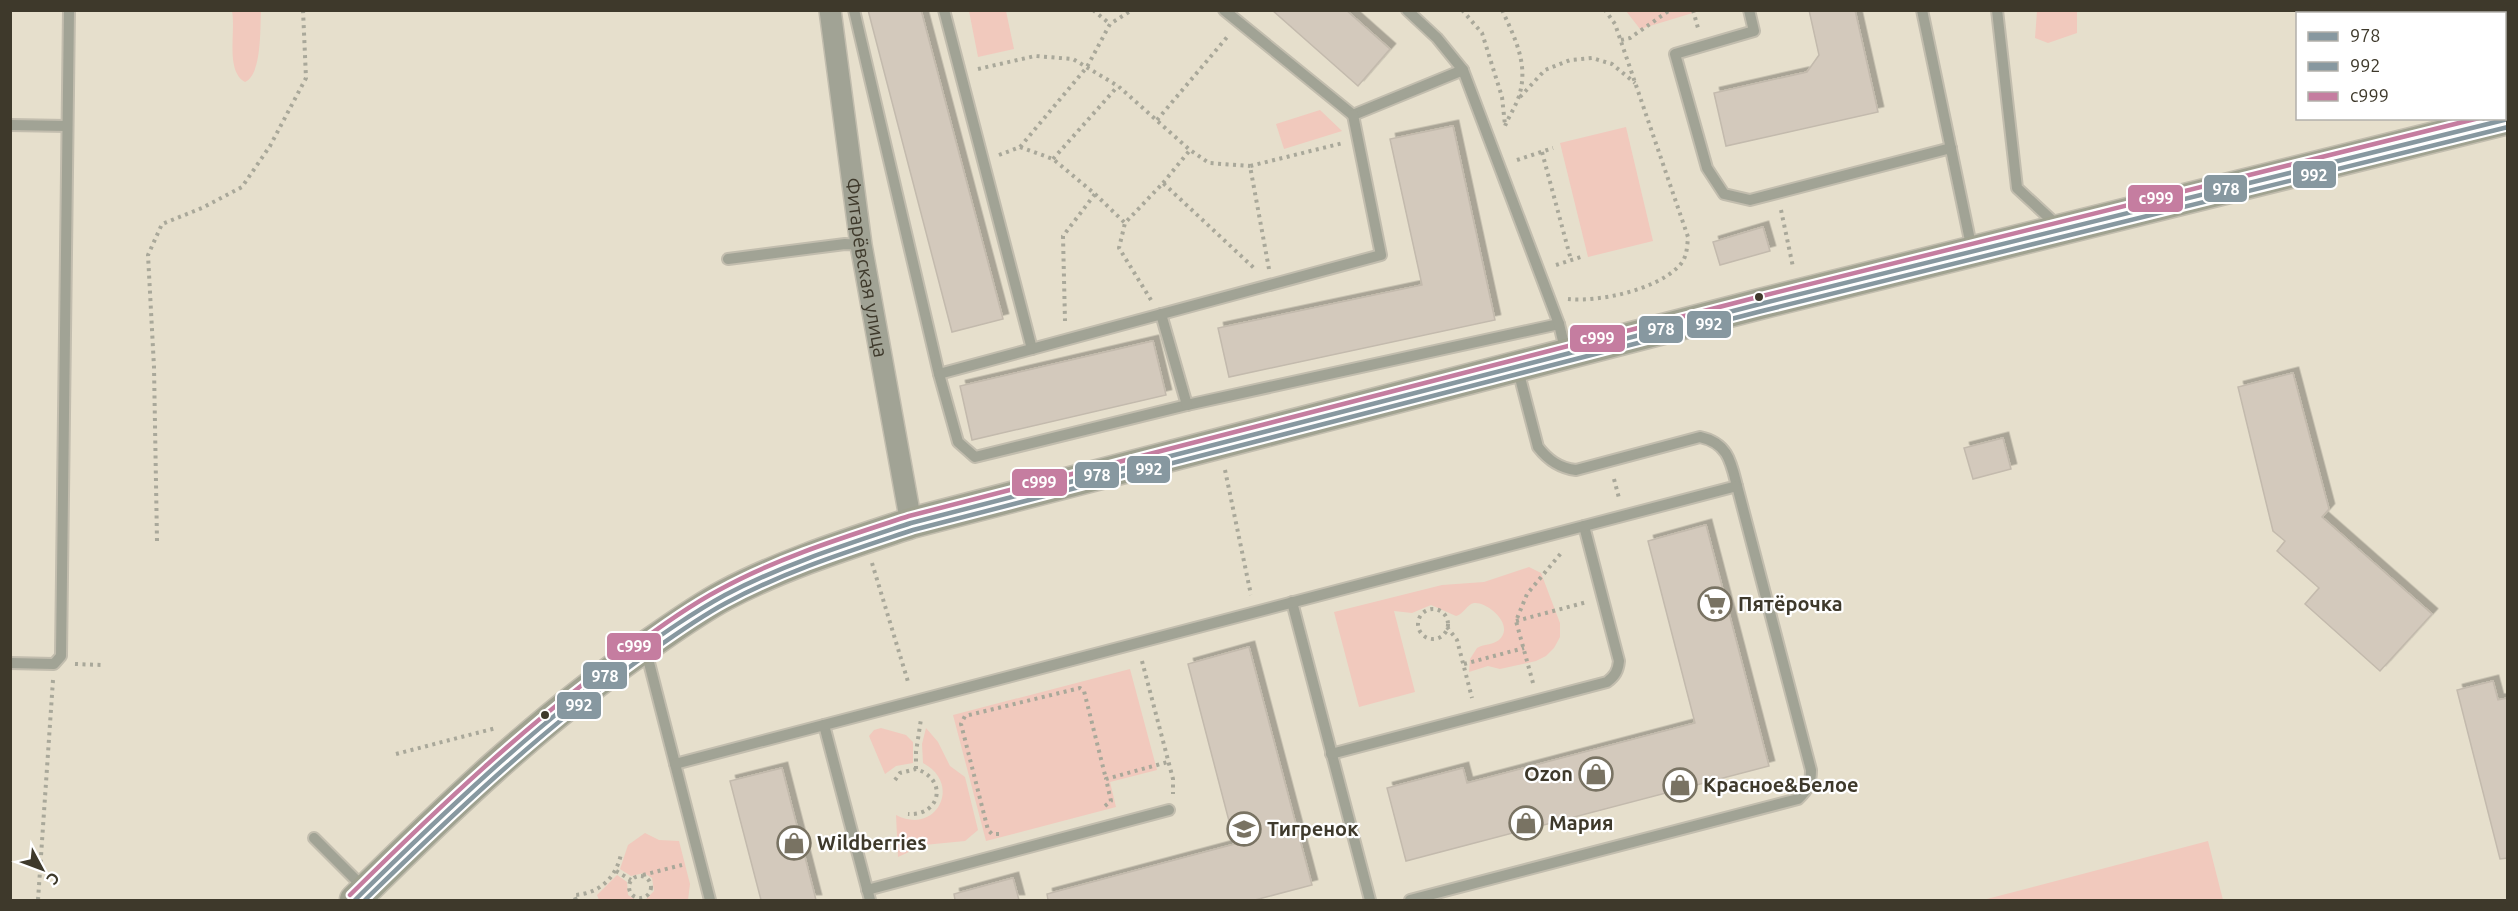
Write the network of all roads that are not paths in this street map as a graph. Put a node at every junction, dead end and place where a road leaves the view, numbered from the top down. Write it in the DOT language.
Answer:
graph roads {
  1 [pos="69,10"];
  2 [pos="830,10"];
  3 [pos="854,10"];
  4 [pos="944,10"];
  5 [pos="1224,10"];
  6 [pos="1407,10"];
  7 [pos="1749,10"];
  8 [pos="1922,10"];
  9 [pos="1997,10"];
  10 [pos="1463,70"];
  11 [pos="1353,116"];
  12 [pos="2504,120"];
  13 [pos="10,125"];
  14 [pos="67,126"];
  15 [pos="1951,148"];
  16 [pos="2060,229"];
  17 [pos="861,245"];
  18 [pos="1972,251"];
  19 [pos="728,259"];
  20 [pos="1161,314"];
  21 [pos="1559,324"];
  22 [pos="1032,349"];
  23 [pos="1566,353"];
  24 [pos="1517,367"];
  25 [pos="939,374"];
  26 [pos="1187,405"];
  27 [pos="1737,486"];
  28 [pos="911,523"];
  29 [pos="1584,526"];
  30 [pos="1292,602"];
  31 [pos="645,647"];
  32 [pos="10,663"];
  33 [pos="824,725"];
  34 [pos="1331,754"];
  35 [pos="675,764"];
  36 [pos="1169,810"];
  37 [pos="314,838"];
  38 [pos="360,895"];
  39 [pos="869,895"];
  40 [pos="710,900"];
  41 [pos="1370,900"];
  42 [pos="1410,900"];
  1 -- 14 [label="lane"];
  2 -- 17 [label="street, Фитарёвская улица"];
  3 -- 25 [label="lane"];
  4 -- 22 [label="lane"];
  5 -- 11 [label="lane"];
  6 -- 10 [label="lane"];
  7 -- 15 [label="lane"];
  8 -- 15 [label="lane"];
  9 -- 16 [label="lane"];
  10 -- 11 [label="lane"];
  10 -- 21 [label="lane"];
  11 -- 20 [label="lane"];
  12 -- 16 [label="street"];
  13 -- 14 [label="lane"];
  14 -- 32 [label="lane"];
  15 -- 18 [label="lane"];
  16 -- 18 [label="street"];
  17 -- 19 [label="lane"];
  17 -- 28 [label="street, Фитарёвская улица"];
  18 -- 23 [label="street"];
  20 -- 22 [label="lane"];
  20 -- 26 [label="lane"];
  21 -- 23 [label="lane"];
  21 -- 26 [label="lane"];
  22 -- 25 [label="lane"];
  23 -- 24 [label="street"];
  24 -- 27 [label="lane"];
  24 -- 28 [label="street"];
  25 -- 26 [label="lane"];
  27 -- 29 [label="lane"];
  27 -- 42 [label="lane"];
  28 -- 31 [label="street"];
  29 -- 30 [label="lane"];
  29 -- 34 [label="lane"];
  30 -- 33 [label="lane"];
  30 -- 34 [label="lane"];
  31 -- 35 [label="lane"];
  31 -- 38 [label="street"];
  33 -- 35 [label="lane"];
  33 -- 39 [label="lane"];
  34 -- 41 [label="lane"];
  35 -- 40 [label="lane"];
  36 -- 39 [label="lane"];
  37 -- 38 [label="lane"];
}
